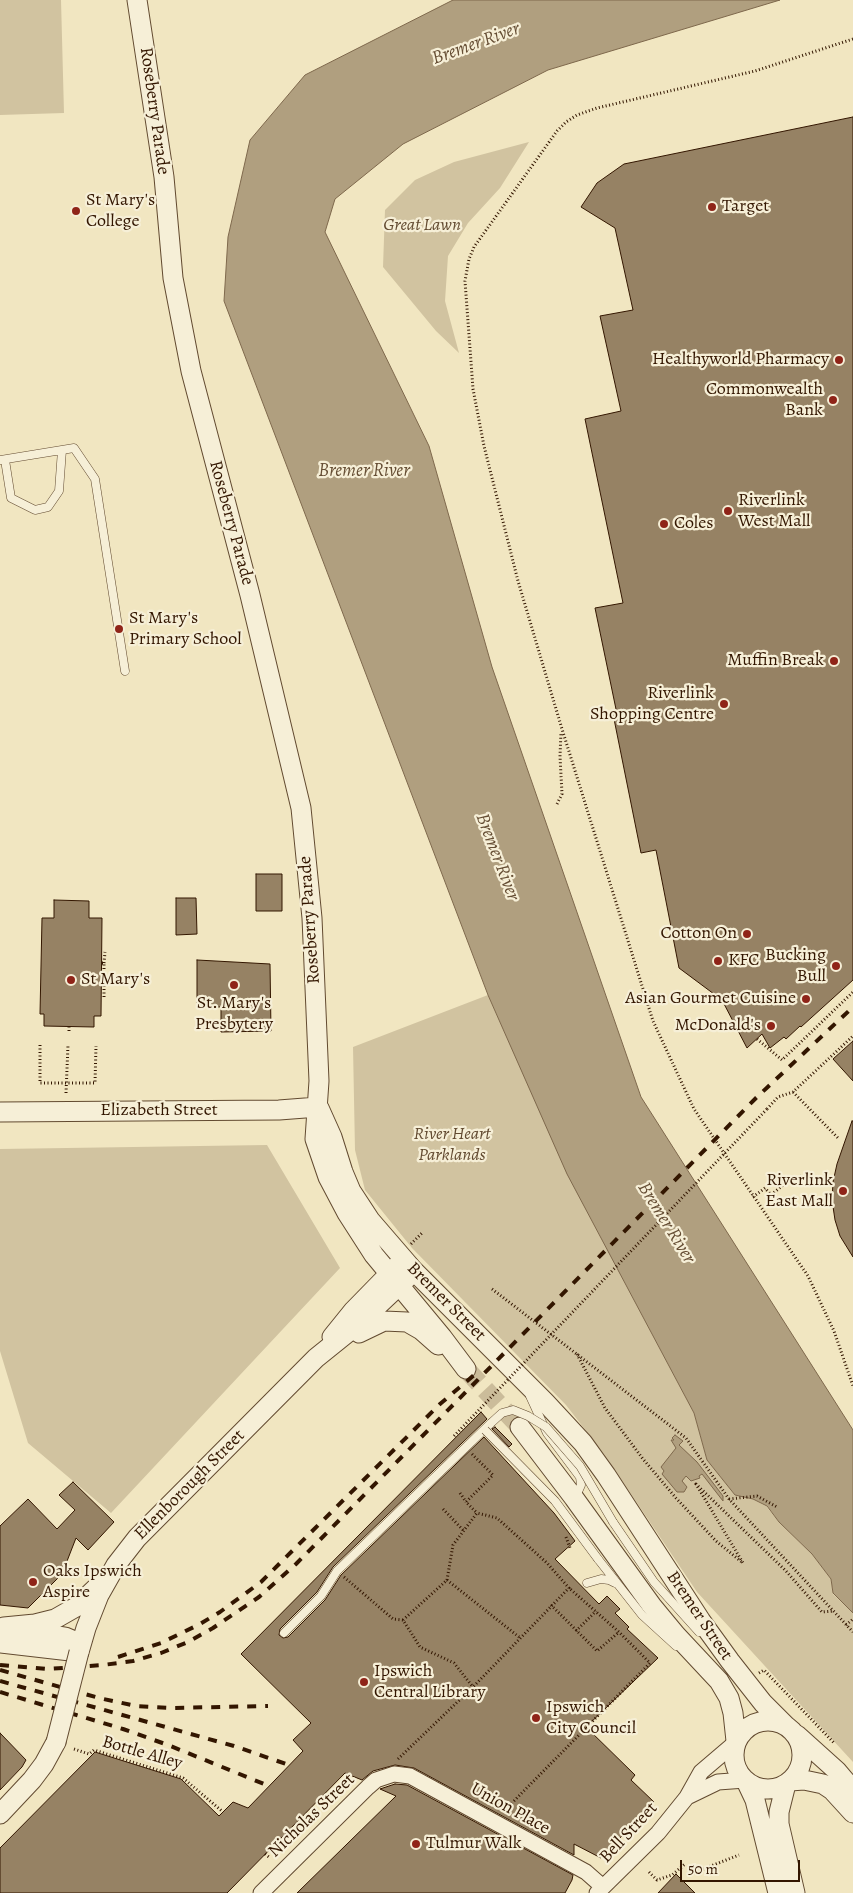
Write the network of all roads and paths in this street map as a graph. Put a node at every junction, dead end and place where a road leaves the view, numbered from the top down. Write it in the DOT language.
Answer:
graph roads {
  1 [pos="137,0"];
  2 [pos="853,39"];
  3 [pos="62,450"];
  4 [pos="2,460"];
  5 [pos="125,671"];
  6 [pos="562,729"];
  7 [pos="557,804"];
  8 [pos="105,952"];
  9 [pos="853,992"];
  10 [pos="104,997"];
  11 [pos="853,1036"];
  12 [pos="757,1039"];
  13 [pos="40,1045"];
  14 [pos="68,1045"];
  15 [pos="96,1046"];
  16 [pos="66,1083"];
  17 [pos="792,1092"];
  18 [pos="66,1093"];
  19 [pos="318,1107"];
  20 [pos="0,1112"];
  21 [pos="839,1139"];
  22 [pos="801,1176"];
  23 [pos="753,1197"];
  24 [pos="422,1232"];
  25 [pos="408,1259"];
  26 [pos="395,1279"];
  27 [pos="492,1289"];
  28 [pos="577,1354"];
  29 [pos="316,1358"];
  30 [pos="464,1368"];
  31 [pos="518,1374"];
  32 [pos="853,1386"];
  33 [pos="520,1427"];
  34 [pos="482,1432"];
  35 [pos="454,1436"];
  36 [pos="493,1475"];
  37 [pos="460,1493"];
  38 [pos="729,1500"];
  39 [pos="571,1501"];
  40 [pos="466,1502"];
  41 [pos="777,1507"];
  42 [pos="443,1509"];
  43 [pos="477,1514"];
  44 [pos="464,1531"];
  45 [pos="112,1571"];
  46 [pos="337,1571"];
  47 [pos="447,1580"];
  48 [pos="587,1583"];
  49 [pos="569,1588"];
  50 [pos="620,1588"];
  51 [pos="551,1606"];
  52 [pos="596,1611"];
  53 [pos="834,1611"];
  54 [pos="853,1619"];
  55 [pos="403,1620"];
  56 [pos="848,1624"];
  57 [pos="576,1630"];
  58 [pos="1,1632"];
  59 [pos="619,1632"];
  60 [pos="853,1632"];
  61 [pos="284,1633"];
  62 [pos="519,1637"];
  63 [pos="76,1647"];
  64 [pos="706,1666"];
  65 [pos="740,1674"];
  66 [pos="473,1687"];
  67 [pos="790,1728"];
  68 [pos="736,1742"];
  69 [pos="74,1749"];
  70 [pos="394,1768"];
  71 [pos="746,1781"];
  72 [pos="788,1782"];
  73 [pos="853,1790"];
  74 [pos="686,1796"];
  75 [pos="509,1806"];
  76 [pos="223,1812"];
  77 [pos="853,1813"];
  78 [pos="0,1814"];
  79 [pos="265,1854"];
  80 [pos="739,1855"];
  81 [pos="269,1858"];
  82 [pos="685,1864"];
  83 [pos="649,1872"];
  84 [pos="693,1873"];
  85 [pos="600,1890"];
  86 [pos="261,1893"];
  87 [pos="778,1893"];
  88 [pos="795,1893"];
  1 -- 19 [label="street, Roseberry Parade"];
  2 -- 6 [label="path"];
  3 -- 4 [label="lane"];
  3 -- 4 [label="lane"];
  3 -- 5 [label="lane"];
  6 -- 7 [label="path"];
  6 -- 23 [label="path"];
  8 -- 10 [label="path"];
  9 -- 12 [label="path"];
  11 -- 17 [label="path"];
  13 -- 16 [label="path"];
  14 -- 16 [label="path"];
  15 -- 16 [label="path"];
  16 -- 18 [label="path"];
  17 -- 21 [label="path"];
  17 -- 35 [label="path, bridge"];
  19 -- 20 [label="street, Elizabeth Street"];
  19 -- 25 [label="street, Bremer Street"];
  19 -- 26 [label="street, Bremer Street"];
  22 -- 23 [label="path"];
  23 -- 32 [label="path"];
  24 -- 25 [label="path"];
  25 -- 26 [label="street, Ellenborough Street"];
  25 -- 31 [label="street, Bremer Street"];
  26 -- 29 [label="street, Ellenborough Street"];
  26 -- 30 [label="street, Bremer Street"];
  27 -- 28 [label="path"];
  28 -- 38 [label="path"];
  28 -- 53 [label="path"];
  29 -- 30 [label="street, Ellenborough Street"];
  29 -- 45 [label="street, Ellenborough Street"];
  31 -- 39 [label="lane"];
  31 -- 65 [label="street, Bremer Street"];
  33 -- 39 [label="street, Bremer Street"];
  34 -- 46 [label="lane"];
  34 -- 50 [label="lane, bridge"];
  34 -- 65 [label="lane, bridge"];
  36 -- 40 [label="path"];
  37 -- 40 [label="path"];
  38 -- 41 [label="path"];
  38 -- 53 [label="path"];
  39 -- 64 [label="street, Bremer Street"];
  40 -- 43 [label="path"];
  42 -- 44 [label="path"];
  43 -- 44 [label="path"];
  43 -- 49 [label="path"];
  44 -- 47 [label="path"];
  45 -- 58 [label="street"];
  45 -- 63 [label="street, Ellenborough Street"];
  46 -- 55 [label="path"];
  46 -- 61 [label="lane"];
  47 -- 55 [label="path"];
  47 -- 62 [label="path"];
  48 -- 50 [label="lane"];
  49 -- 51 [label="path"];
  49 -- 52 [label="path"];
  50 -- 64 [label="lane"];
  51 -- 57 [label="path"];
  51 -- 62 [label="path"];
  52 -- 57 [label="path"];
  52 -- 59 [label="path"];
  53 -- 56 [label="path"];
  54 -- 56 [label="path"];
  55 -- 66 [label="path"];
  56 -- 60 [label="path"];
  57 -- 59 [label="path"];
  58 -- 63 [label="street"];
  59 -- 75 [label="path"];
  62 -- 66 [label="path"];
  63 -- 78 [label="street, Ellenborough Street, bridge"];
  64 -- 68 [label="street, Bremer Street"];
  65 -- 67 [label="street, Bremer Street"];
  66 -- 70 [label="path"];
  67 -- 68 [label="street"];
  67 -- 72 [label="street"];
  67 -- 73 [label="street, Bremer Street"];
  68 -- 71 [label="street"];
  68 -- 74 [label="street, Bell Street"];
  69 -- 76 [label="path, Bottle Alley"];
  70 -- 85 [label="street, Union Place"];
  70 -- 86 [label="street, Nicholas Street"];
  71 -- 72 [label="street"];
  71 -- 74 [label="street, Bell Street"];
  71 -- 87 [label="street"];
  72 -- 77 [label="street"];
  72 -- 88 [label="street"];
  74 -- 85 [label="street, Bell Street"];
  79 -- 81 [label="path"];
  80 -- 84 [label="path"];
  82 -- 83 [label="path"];
}
